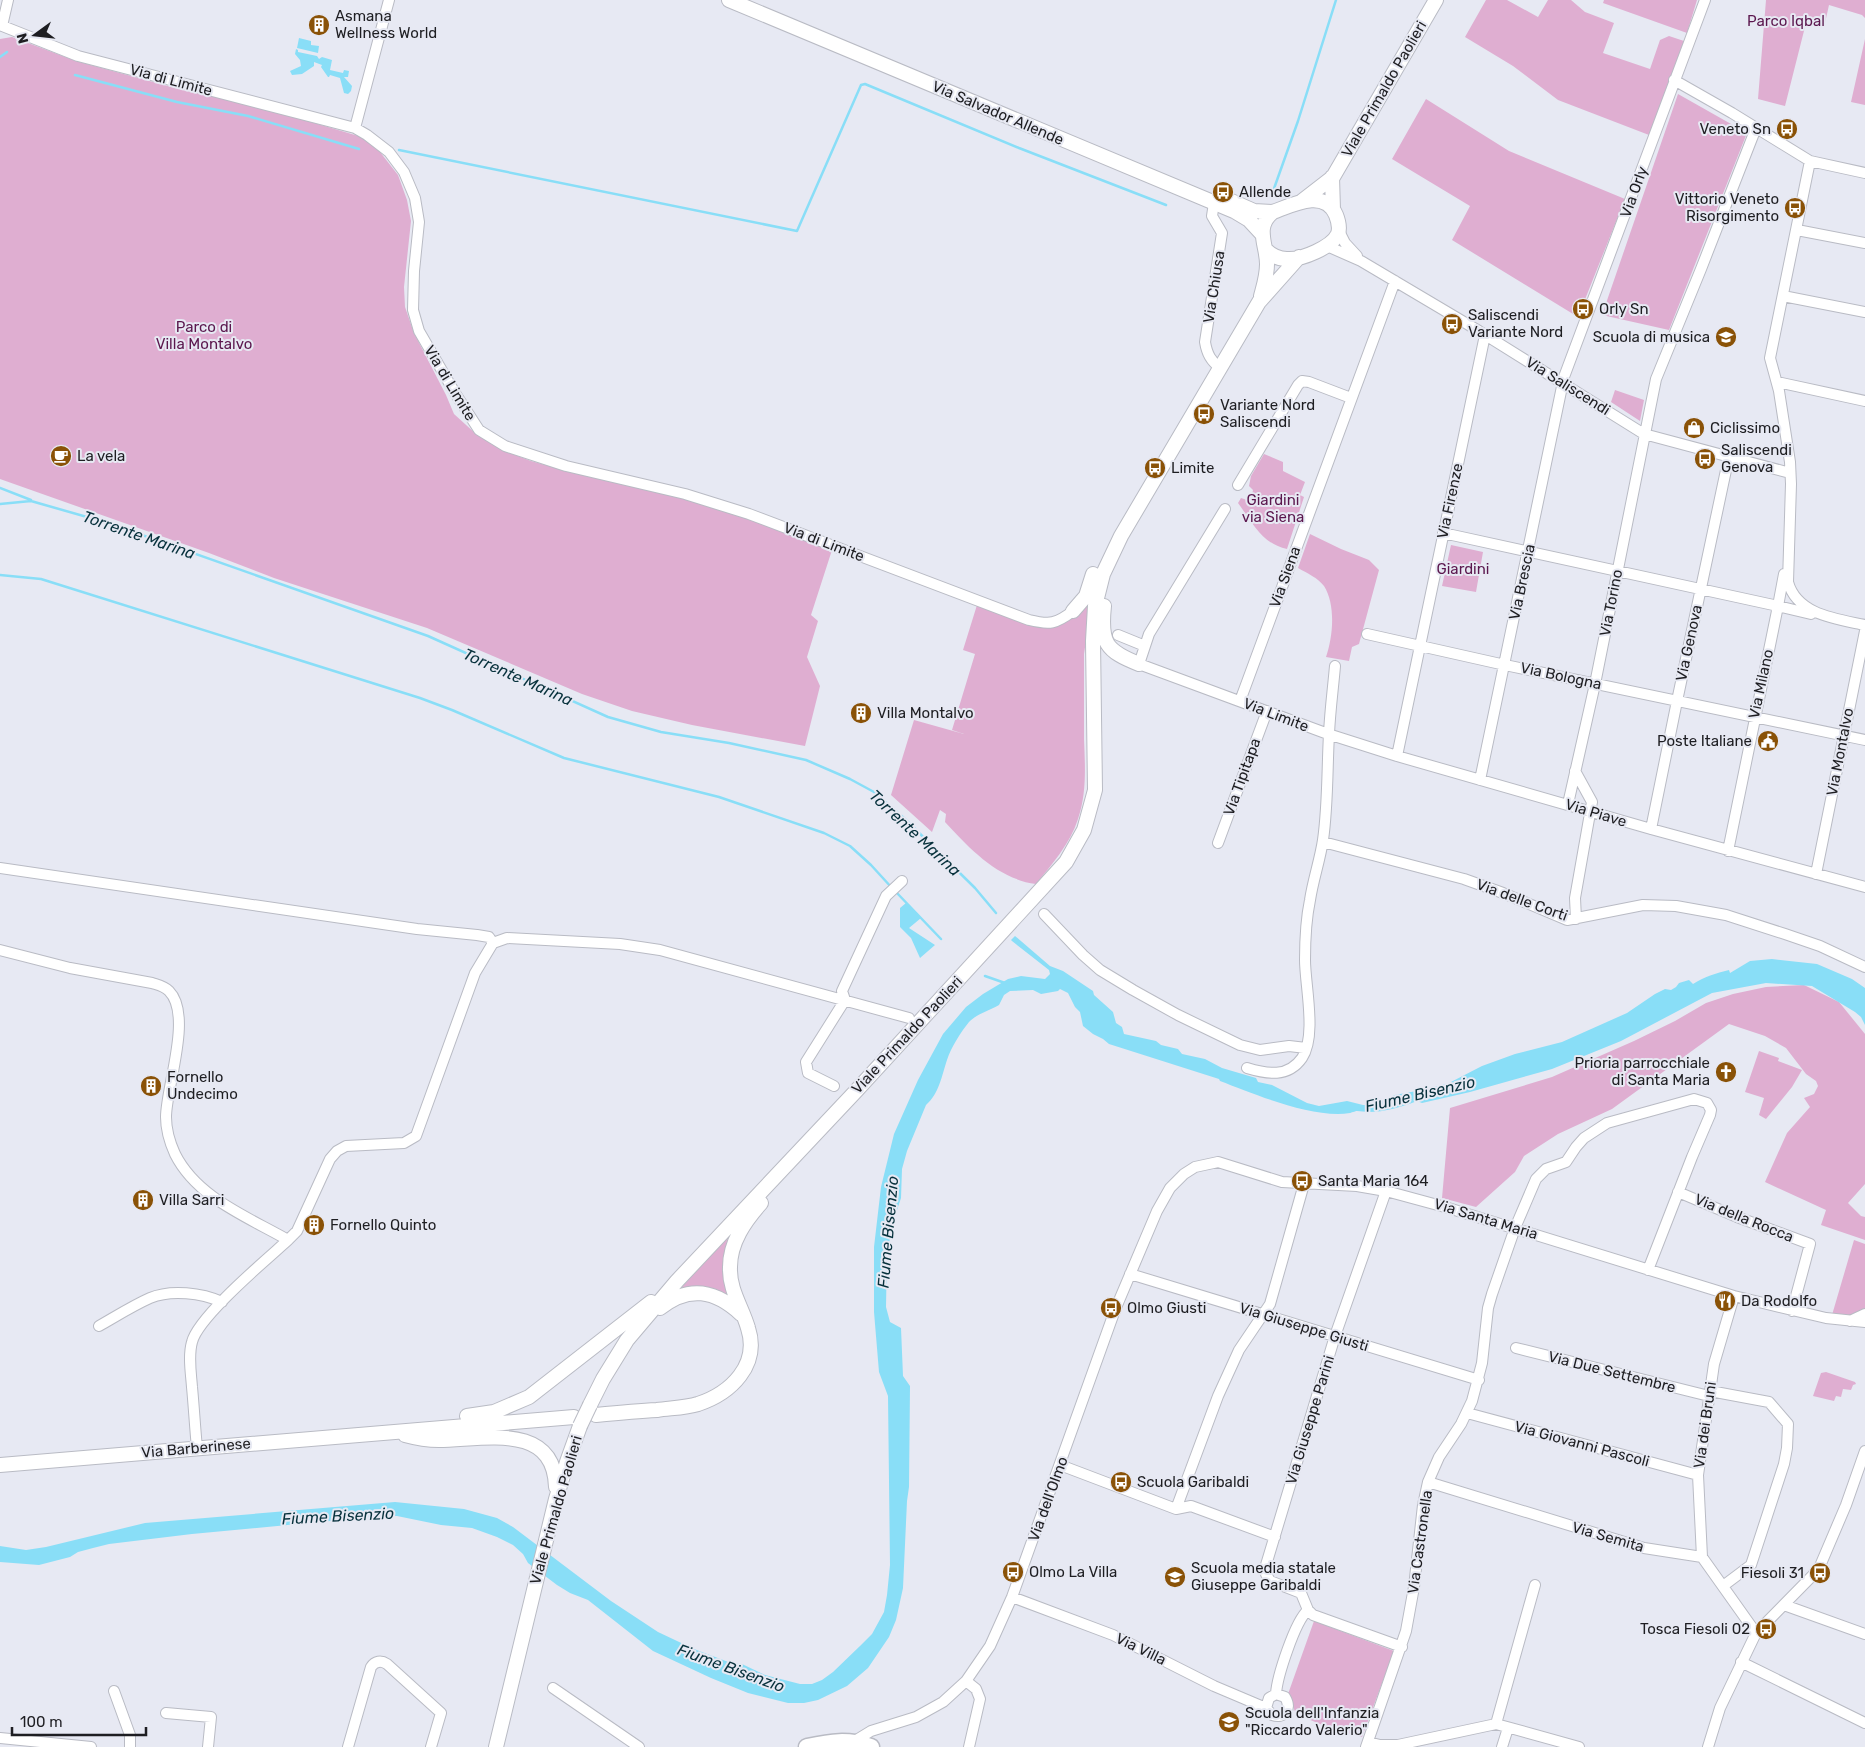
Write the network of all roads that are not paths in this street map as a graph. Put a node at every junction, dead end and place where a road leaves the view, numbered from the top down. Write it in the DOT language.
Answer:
graph roads {
  1 [pos="8,0"];
  2 [pos="388,0"];
  3 [pos="729,0"];
  4 [pos="752,0"];
  5 [pos="1436,0"];
  6 [pos="1706,0"];
  7 [pos="1,26"];
  8 [pos="1674,80"];
  9 [pos="355,128"];
  10 [pos="1756,128"];
  11 [pos="1810,161"];
  12 [pos="1865,173"];
  13 [pos="1332,177"];
  14 [pos="1300,202"];
  15 [pos="1214,203"];
  16 [pos="1334,210"];
  17 [pos="1274,212"];
  18 [pos="1797,230"];
  19 [pos="1339,231"];
  20 [pos="1262,234"];
  21 [pos="1865,243"];
  22 [pos="1327,246"];
  23 [pos="1266,250"];
  24 [pos="1299,257"];
  25 [pos="1361,261"];
  26 [pos="1395,281"];
  27 [pos="1783,296"];
  28 [pos="1259,302"];
  29 [pos="1865,312"];
  30 [pos="1485,335"];
  31 [pos="1220,368"];
  32 [pos="1777,382"];
  33 [pos="1562,383"];
  34 [pos="1352,398"];
  35 [pos="1865,401"];
  36 [pos="1644,434"];
  37 [pos="1729,456"];
  38 [pos="1790,473"];
  39 [pos="1238,485"];
  40 [pos="1143,500"];
  41 [pos="1225,509"];
  42 [pos="1443,533"];
  43 [pos="1790,541"];
  44 [pos="1528,552"];
  45 [pos="1617,572"];
  46 [pos="1701,591"];
  47 [pos="1778,606"];
  48 [pos="1073,611"];
  49 [pos="1825,617"];
  50 [pos="1865,625"];
  51 [pos="1865,631"];
  52 [pos="1118,634"];
  53 [pos="1367,634"];
  54 [pos="1145,646"];
  55 [pos="1421,646"];
  56 [pos="1139,664"];
  57 [pos="1505,665"];
  58 [pos="1335,666"];
  59 [pos="1595,684"];
  60 [pos="1240,701"];
  61 [pos="1677,701"];
  62 [pos="1267,711"];
  63 [pos="1755,717"];
  64 [pos="1328,734"];
  65 [pos="1843,736"];
  66 [pos="1865,740"];
  67 [pos="1397,756"];
  68 [pos="1575,771"];
  69 [pos="1480,780"];
  70 [pos="1568,804"];
  71 [pos="1590,811"];
  72 [pos="1651,829"];
  73 [pos="1323,842"];
  74 [pos="1218,843"];
  75 [pos="1728,851"];
  76 [pos="0,868"];
  77 [pos="1816,874"];
  78 [pos="902,881"];
  79 [pos="1865,887"];
  80 [pos="1044,914"];
  81 [pos="1576,919"];
  82 [pos="493,943"];
  83 [pos="0,950"];
  84 [pos="1865,967"];
  85 [pos="845,1000"];
  86 [pos="908,1018"];
  87 [pos="1306,1048"];
  88 [pos="1247,1068"];
  89 [pos="834,1086"];
  90 [pos="801,1148"];
  91 [pos="1179,1178"];
  92 [pos="1304,1184"];
  93 [pos="1386,1191"];
  94 [pos="1678,1192"];
  95 [pos="1515,1228"];
  96 [pos="288,1240"];
  97 [pos="1648,1270"];
  98 [pos="1130,1274"];
  99 [pos="677,1281"];
  100 [pos="1734,1296"];
  101 [pos="222,1302"];
  102 [pos="1792,1311"];
  103 [pos="1263,1314"];
  104 [pos="1865,1314"];
  105 [pos="743,1316"];
  106 [pos="1849,1321"];
  107 [pos="1865,1322"];
  108 [pos="640,1324"];
  109 [pos="99,1326"];
  110 [pos="1335,1336"];
  111 [pos="1516,1348"];
  112 [pos="1479,1380"];
  113 [pos="1709,1394"];
  114 [pos="593,1410"];
  115 [pos="1467,1414"];
  116 [pos="577,1421"];
  117 [pos="392,1432"];
  118 [pos="197,1448"];
  119 [pos="1865,1451"];
  120 [pos="0,1465"];
  121 [pos="1060,1465"];
  122 [pos="1698,1475"];
  123 [pos="1428,1482"];
  124 [pos="555,1504"];
  125 [pos="1176,1509"];
  126 [pos="1275,1537"];
  127 [pos="1702,1557"];
  128 [pos="1535,1585"];
  129 [pos="1723,1586"];
  130 [pos="1012,1597"];
  131 [pos="1784,1605"];
  132 [pos="1308,1610"];
  133 [pos="1756,1632"];
  134 [pos="1865,1634"];
  135 [pos="1402,1647"];
  136 [pos="1741,1662"];
  137 [pos="966,1681"];
  138 [pos="553,1688"];
  139 [pos="114,1691"];
  140 [pos="1276,1694"];
  141 [pos="1266,1708"];
  142 [pos="166,1713"];
  143 [pos="1865,1723"];
  144 [pos="1496,1724"];
  145 [pos="1508,1728"];
  146 [pos="5,1741"];
  147 [pos="853,1742"];
  148 [pos="1367,1744"];
  149 [pos="1395,1746"];
  150 [pos="91,1747"];
  151 [pos="130,1747"];
  152 [pos="208,1747"];
  153 [pos="348,1747"];
  154 [pos="431,1747"];
  155 [pos="496,1747"];
  156 [pos="639,1747"];
  157 [pos="807,1747"];
  158 [pos="871,1747"];
  159 [pos="969,1747"];
  160 [pos="1502,1747"];
  161 [pos="1579,1747"];
  162 [pos="1708,1747"];
  1 -- 7 [label="street, Via di Limite"];
  2 -- 9 [label="street"];
  3 -- 15 [label="main road, Via Salvador Allende"];
  4 -- 17 [label="main road, Via Salvador Allende"];
  5 -- 13 [label="main road, Viale Primaldo Paolieri"];
  6 -- 8 [label="street, Via Orly"];
  7 -- 9 [label="street, Via di Limite"];
  8 -- 10 [label="street"];
  8 -- 33 [label="street, Via Orly"];
  9 -- 48 [label="street, Via di Limite"];
  10 -- 11 [label="street"];
  10 -- 36 [label="street, Via Torino"];
  11 -- 12 [label="street"];
  11 -- 18 [label="street"];
  13 -- 14 [label="main road, Viale Primaldo Paolieri"];
  13 -- 16 [label="main road"];
  14 -- 16 [label="main road, Viale Primaldo Paolieri"];
  14 -- 17 [label="main road, Viale Primaldo Paolieri"];
  15 -- 20 [label="main road, Via Salvador Allende"];
  15 -- 31 [label="street, Via Chiusa"];
  16 -- 19 [label="main road"];
  17 -- 20 [label="main road"];
  18 -- 21 [label="street"];
  18 -- 27 [label="street"];
  19 -- 22 [label="main road, Viale Primaldo Paolieri"];
  19 -- 25 [label="street, Via Saliscendi"];
  20 -- 23 [label="main road, Viale Primaldo Paolieri"];
  22 -- 24 [label="main road, Viale Primaldo Paolieri"];
  22 -- 25 [label="street, Via Saliscendi"];
  23 -- 24 [label="main road, Viale Primaldo Paolieri"];
  23 -- 28 [label="main road, Viale Primaldo Paolieri"];
  24 -- 28 [label="main road, Viale Primaldo Paolieri"];
  25 -- 26 [label="street, Via Saliscendi"];
  26 -- 30 [label="street, Via Saliscendi"];
  26 -- 34 [label="street, Via Siena"];
  27 -- 29 [label="street"];
  27 -- 32 [label="street"];
  28 -- 31 [label="main road, Viale Primaldo Paolieri"];
  30 -- 33 [label="street, Via Saliscendi"];
  30 -- 42 [label="street, Via Firenze"];
  31 -- 40 [label="main road, Viale Primaldo Paolieri"];
  32 -- 35 [label="street"];
  32 -- 38 [label="street"];
  33 -- 36 [label="street, Via Saliscendi"];
  33 -- 44 [label="street, Via Brescia"];
  34 -- 39 [label="street"];
  34 -- 60 [label="street, Via Siena"];
  36 -- 37 [label="street, Via Saliscendi"];
  36 -- 45 [label="street, Via Torino"];
  37 -- 38 [label="street, Via Saliscendi"];
  37 -- 46 [label="street, Via Genova"];
  38 -- 43 [label="street"];
  40 -- 48 [label="main road"];
  40 -- 56 [label="main road"];
  40 -- 90 [label="main road, Viale Primaldo Paolieri"];
  41 -- 54 [label="street"];
  42 -- 44 [label="street"];
  42 -- 55 [label="street, Via Firenze"];
  43 -- 47 [label="street, Via Milano"];
  43 -- 49 [label="street"];
  44 -- 45 [label="street"];
  44 -- 57 [label="street, Via Brescia"];
  45 -- 46 [label="street"];
  45 -- 59 [label="street, Via Torino"];
  46 -- 47 [label="street"];
  46 -- 61 [label="street, Via Genova"];
  47 -- 49 [label="street"];
  47 -- 63 [label="street, Via Milano"];
  49 -- 50 [label="street"];
  51 -- 65 [label="street, Via Montalvo"];
  52 -- 54 [label="street"];
  53 -- 55 [label="street, Via Bologna"];
  54 -- 56 [label="street"];
  55 -- 57 [label="street, Via Bologna"];
  55 -- 67 [label="street, Via Firenze"];
  56 -- 60 [label="street, Via Limite"];
  57 -- 59 [label="street, Via Bologna"];
  57 -- 69 [label="street, Via Brescia"];
  58 -- 64 [label="street"];
  59 -- 61 [label="street, Via Bologna"];
  59 -- 68 [label="street, Via Torino"];
  60 -- 62 [label="street, Via Limite"];
  61 -- 63 [label="street, Via Bologna"];
  61 -- 72 [label="street, Via Genova"];
  62 -- 64 [label="street, Via Limite"];
  62 -- 74 [label="street, Via Tipitapa"];
  63 -- 65 [label="street, Via Bologna"];
  63 -- 75 [label="street, Via Milano"];
  64 -- 67 [label="street, Via Piave"];
  64 -- 73 [label="street, Via Limite"];
  65 -- 66 [label="street, Via Bologna"];
  65 -- 77 [label="street, Via Montalvo"];
  67 -- 69 [label="street, Via Piave"];
  68 -- 70 [label="street, Via Torino"];
  68 -- 71 [label="street"];
  69 -- 70 [label="street, Via Piave"];
  70 -- 71 [label="street, Via Piave"];
  71 -- 72 [label="street, Via Piave"];
  71 -- 81 [label="street"];
  72 -- 75 [label="street, Via Piave"];
  73 -- 81 [label="street, Via delle Corti"];
  73 -- 87 [label="street, Via Limite"];
  75 -- 77 [label="street, Via Piave"];
  76 -- 82 [label="street"];
  77 -- 79 [label="street, Via Piave"];
  78 -- 85 [label="street"];
  80 -- 87 [label="street"];
  81 -- 84 [label="street, Via delle Corti"];
  82 -- 85 [label="street"];
  82 -- 96 [label="street"];
  83 -- 96 [label="street"];
  85 -- 86 [label="street"];
  85 -- 89 [label="street"];
  87 -- 88 [label="street"];
  90 -- 99 [label="main road, Viale Primaldo Paolieri"];
  90 -- 105 [label="main road"];
  91 -- 92 [label="street, Via Santa Maria"];
  91 -- 98 [label="street, Via dell'Olmo"];
  92 -- 93 [label="street, Via Santa Maria"];
  92 -- 103 [label="street"];
  93 -- 95 [label="street, Via Santa Maria"];
  93 -- 110 [label="street, Via Giuseppe Parini"];
  94 -- 95 [label="street, Via Castronella"];
  94 -- 97 [label="street"];
  94 -- 102 [label="street, Via della Rocca"];
  95 -- 97 [label="street, Via Santa Maria"];
  95 -- 112 [label="street, Via Castronella"];
  96 -- 101 [label="street"];
  97 -- 100 [label="street, Via Santa Maria"];
  98 -- 103 [label="street, Via Giuseppe Giusti"];
  98 -- 121 [label="street, Via dell'Olmo"];
  99 -- 108 [label="main road, Viale Primaldo Paolieri"];
  99 -- 117 [label="main road"];
  100 -- 102 [label="street, Via Santa Maria"];
  100 -- 113 [label="street, Via dei Bruni"];
  101 -- 109 [label="street"];
  101 -- 118 [label="street"];
  102 -- 106 [label="street, Via Santa Maria"];
  103 -- 110 [label="street, Via Giuseppe Giusti"];
  103 -- 125 [label="street"];
  104 -- 106 [label="street"];
  105 -- 108 [label="main road"];
  105 -- 114 [label="main road"];
  106 -- 107 [label="street, Via Santa Maria"];
  108 -- 114 [label="main road, Viale Primaldo Paolieri"];
  110 -- 112 [label="street, Via Giuseppe Giusti"];
  110 -- 126 [label="street, Via Giuseppe Parini"];
  111 -- 113 [label="street, Via Due Settembre"];
  112 -- 115 [label="street, Via Castronella"];
  113 -- 122 [label="street, Via dei Bruni"];
  113 -- 129 [label="street, Via Due Settembre"];
  114 -- 116 [label="main road, Viale Primaldo Paolieri, bridge"];
  115 -- 122 [label="street, Via Giovanni Pascoli"];
  115 -- 123 [label="street, Via Castronella"];
  116 -- 117 [label="main road, Via Barberinese"];
  116 -- 124 [label="main road, Viale Primaldo Paolieri"];
  117 -- 118 [label="main road, Via Barberinese"];
  117 -- 124 [label="main road"];
  118 -- 120 [label="main road, Via Barberinese"];
  119 -- 131 [label="street"];
  121 -- 125 [label="street"];
  121 -- 130 [label="street, Via dell'Olmo"];
  122 -- 127 [label="street, Via dei Bruni"];
  123 -- 127 [label="street, Via Semita"];
  123 -- 135 [label="street, Via Castronella"];
  124 -- 155 [label="main road, Viale Primaldo Paolieri"];
  125 -- 126 [label="street"];
  126 -- 132 [label="street, Via Giuseppe Parini"];
  127 -- 129 [label="street"];
  128 -- 144 [label="street"];
  129 -- 133 [label="street"];
  130 -- 137 [label="street, Via dell'Olmo"];
  130 -- 141 [label="street, Via Villa"];
  131 -- 133 [label="street"];
  131 -- 134 [label="street"];
  132 -- 135 [label="street"];
  132 -- 140 [label="street"];
  133 -- 136 [label="street"];
  135 -- 148 [label="street, Via Castronella"];
  136 -- 143 [label="street"];
  136 -- 162 [label="street"];
  137 -- 147 [label="street, Via dell'Olmo"];
  137 -- 159 [label="street"];
  138 -- 156 [label="street"];
  139 -- 151 [label="street"];
  140 -- 141 [label="street"];
  140 -- 141 [label="street, Via Villa"];
  142 -- 152 [label="street"];
  144 -- 145 [label="street"];
  144 -- 149 [label="street"];
  145 -- 160 [label="street"];
  145 -- 161 [label="street"];
  146 -- 150 [label="street"];
  147 -- 157 [label="main road, Via dell'Olmo"];
  147 -- 158 [label="main road"];
  148 -- 149 [label="street"];
  153 -- 154 [label="street"];
}
